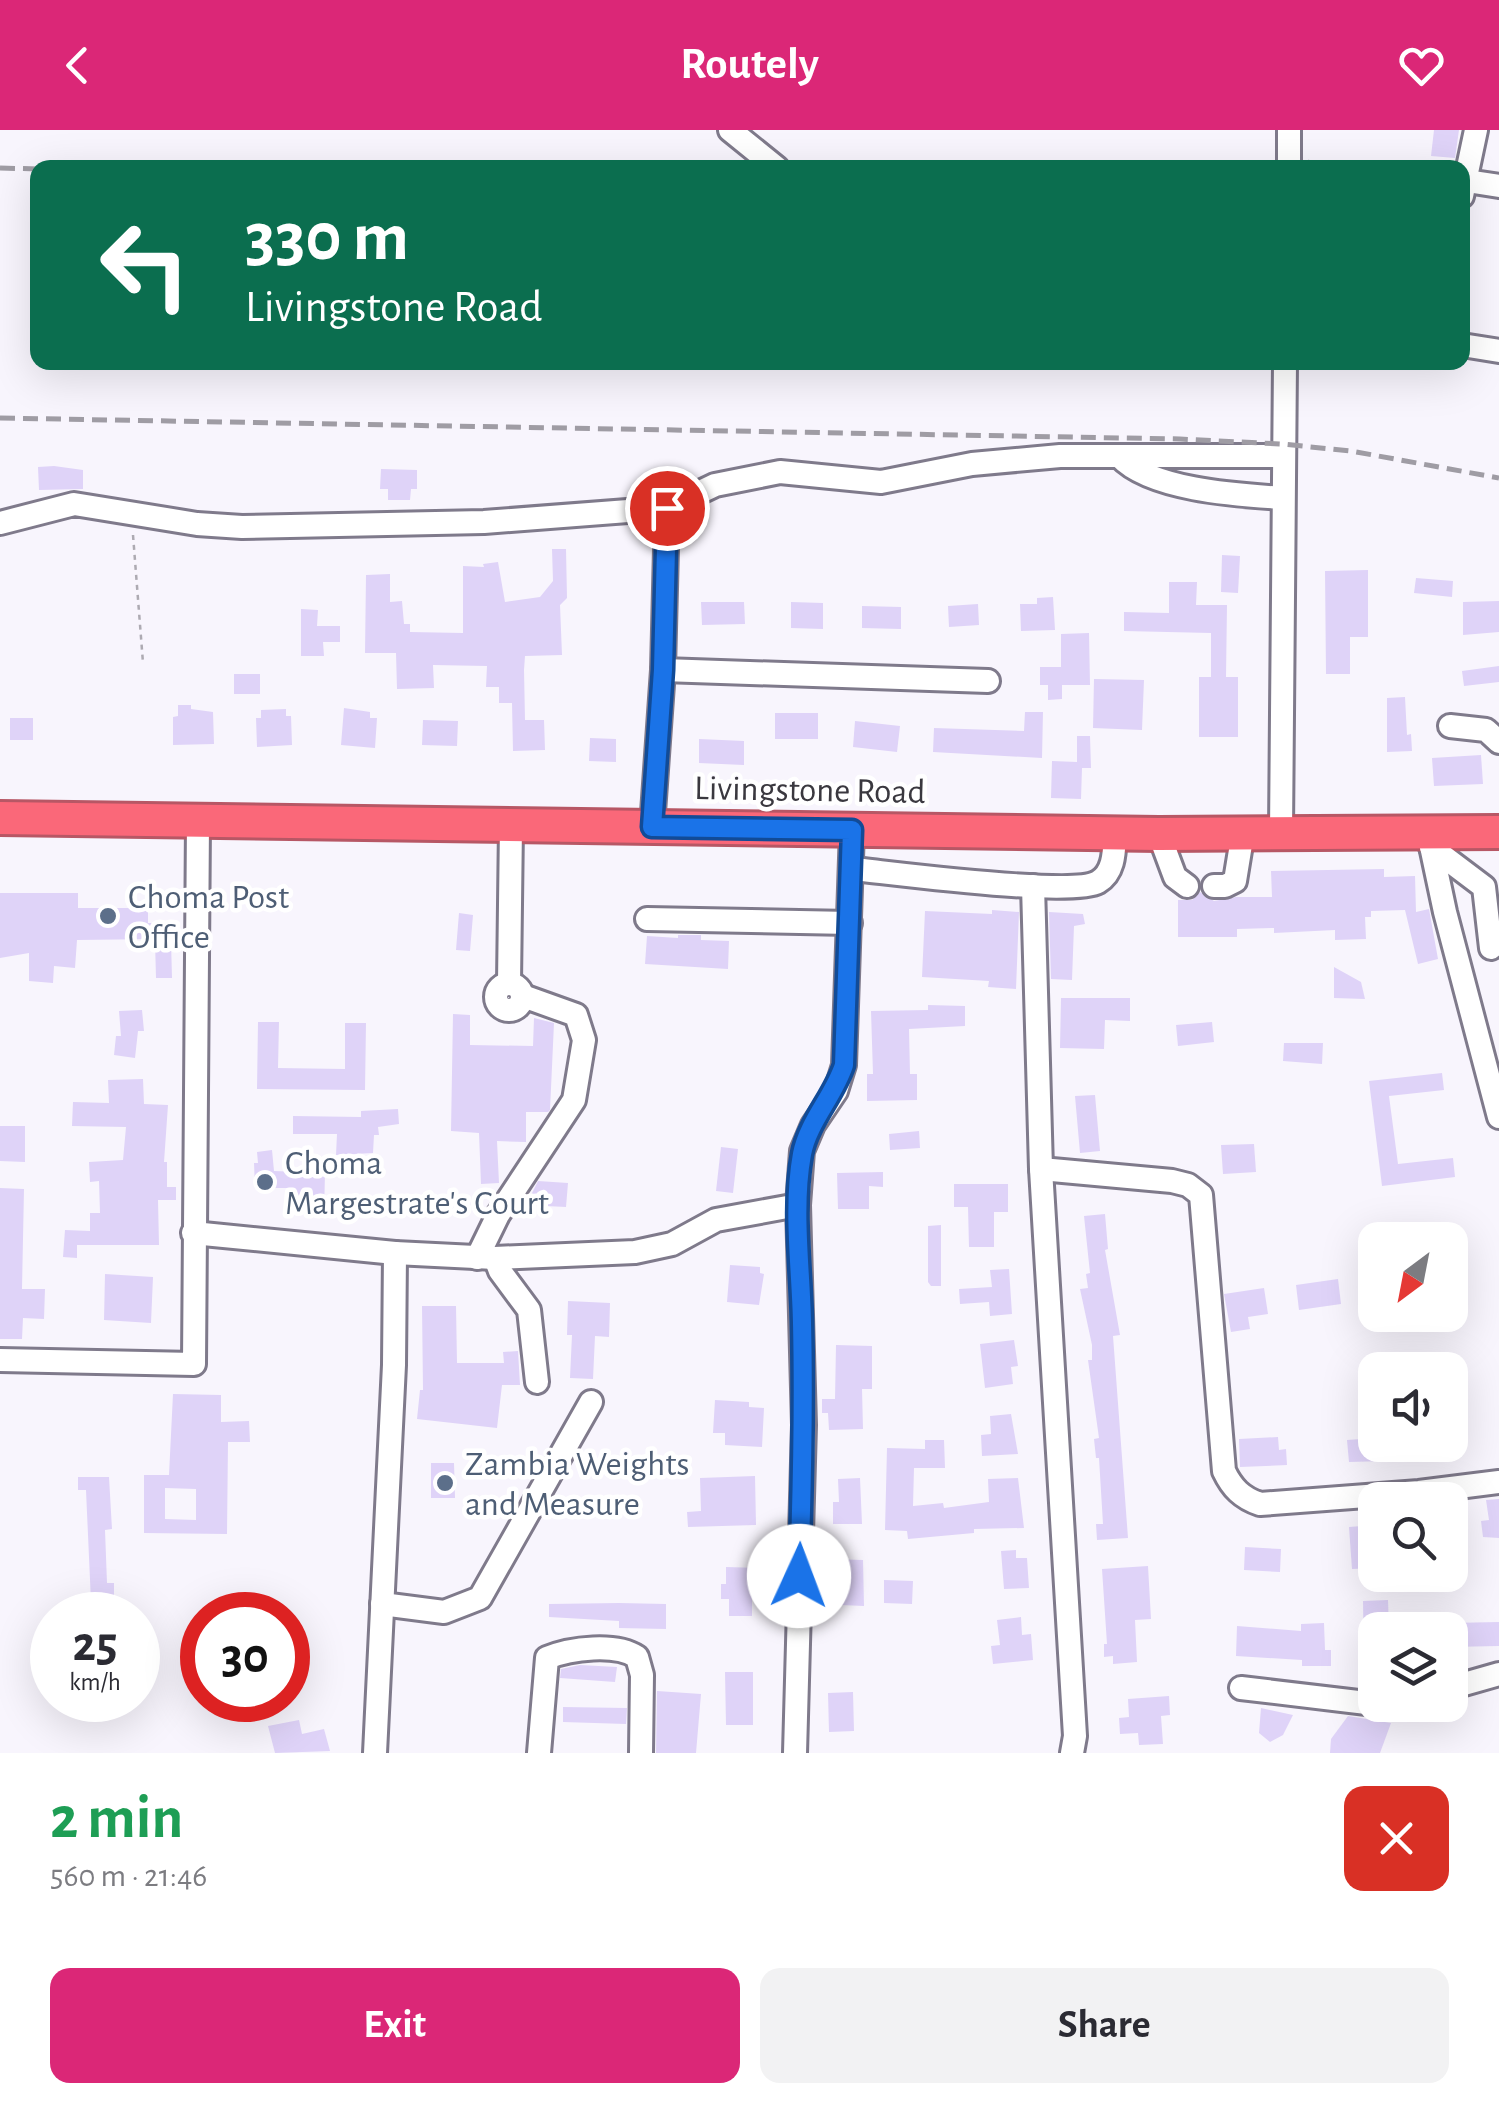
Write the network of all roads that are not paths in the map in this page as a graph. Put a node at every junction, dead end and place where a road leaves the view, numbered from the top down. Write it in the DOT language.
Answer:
graph roads {
  1 [pos="730,130"];
  2 [pos="1289,130"];
  3 [pos="1476,130"];
  4 [pos="767,160"];
  5 [pos="1289,160"];
  6 [pos="1470,160"];
  7 [pos="1499,186"];
  8 [pos="1470,190"];
  9 [pos="1470,347"];
  10 [pos="1499,352"];
  11 [pos="1285,370"];
  12 [pos="1282,456"];
  13 [pos="1120,457"];
  14 [pos="1283,498"];
  15 [pos="667,508"];
  16 [pos="0,524"];
  17 [pos="663,670"];
  18 [pos="988,682"];
  19 [pos="1450,726"];
  20 [pos="1499,742"];
  21 [pos="0,818"];
  22 [pos="198,820"];
  23 [pos="511,825"];
  24 [pos="652,827"];
  25 [pos="852,830"];
  26 [pos="1243,832"];
  27 [pos="1281,832"];
  28 [pos="1499,832"];
  29 [pos="1115,833"];
  30 [pos="1159,834"];
  31 [pos="1430,839"];
  32 [pos="852,869"];
  33 [pos="1033,886"];
  34 [pos="1187,886"];
  35 [pos="1214,886"];
  36 [pos="647,919"];
  37 [pos="850,923"];
  38 [pos="1495,948"];
  39 [pos="1456,953"];
  40 [pos="1499,1117"];
  41 [pos="1040,1169"];
  42 [pos="798,1205"];
  43 [pos="194,1232"];
  44 [pos="395,1253"];
  45 [pos="486,1258"];
  46 [pos="0,1360"];
  47 [pos="536,1382"];
  48 [pos="591,1402"];
  49 [pos="1499,1482"];
  50 [pos="382,1604"];
  51 [pos="1499,1674"];
  52 [pos="1468,1683"];
  53 [pos="1241,1688"];
  54 [pos="1358,1703"];
  55 [pos="375,1753"];
  56 [pos="539,1753"];
  57 [pos="641,1753"];
  58 [pos="795,1753"];
  59 [pos="1072,1753"];
  1 -- 4 [label="street"];
  2 -- 5 [label="street"];
  3 -- 6 [label="street"];
  7 -- 8 [label="street"];
  9 -- 10 [label="street"];
  11 -- 12 [label="street"];
  12 -- 13 [label="street"];
  12 -- 14 [label="street"];
  13 -- 14 [label="street"];
  13 -- 15 [label="street"];
  14 -- 27 [label="street"];
  15 -- 16 [label="street"];
  15 -- 17 [label="street"];
  17 -- 18 [label="street"];
  17 -- 24 [label="street"];
  19 -- 20 [label="street"];
  21 -- 22 [label="highway, Livingstone Road"];
  22 -- 23 [label="highway, Livingstone Road"];
  22 -- 43 [label="street"];
  23 -- 24 [label="highway, Livingstone Road"];
  23 -- 45 [label="street"];
  24 -- 25 [label="highway, Livingstone Road"];
  25 -- 29 [label="highway, Livingstone Road"];
  25 -- 32 [label="street"];
  26 -- 27 [label="highway, Livingstone Road"];
  26 -- 30 [label="highway, Livingstone Road"];
  26 -- 35 [label="street"];
  27 -- 31 [label="highway, Livingstone Road"];
  28 -- 31 [label="highway, Livingstone Road"];
  29 -- 30 [label="highway, Livingstone Road"];
  29 -- 33 [label="street"];
  30 -- 34 [label="street"];
  31 -- 38 [label="street"];
  31 -- 39 [label="street"];
  32 -- 33 [label="street"];
  32 -- 37 [label="street"];
  33 -- 41 [label="street"];
  36 -- 37 [label="street"];
  37 -- 42 [label="street"];
  38 -- 39 [label="street"];
  39 -- 40 [label="street"];
  41 -- 49 [label="street"];
  41 -- 59 [label="street"];
  42 -- 45 [label="street"];
  42 -- 58 [label="street"];
  43 -- 44 [label="street"];
  43 -- 46 [label="street"];
  44 -- 45 [label="street"];
  44 -- 50 [label="street"];
  45 -- 47 [label="street"];
  48 -- 50 [label="street"];
  50 -- 55 [label="street"];
  51 -- 52 [label="street"];
  53 -- 54 [label="street"];
  56 -- 57 [label="street"];
}
